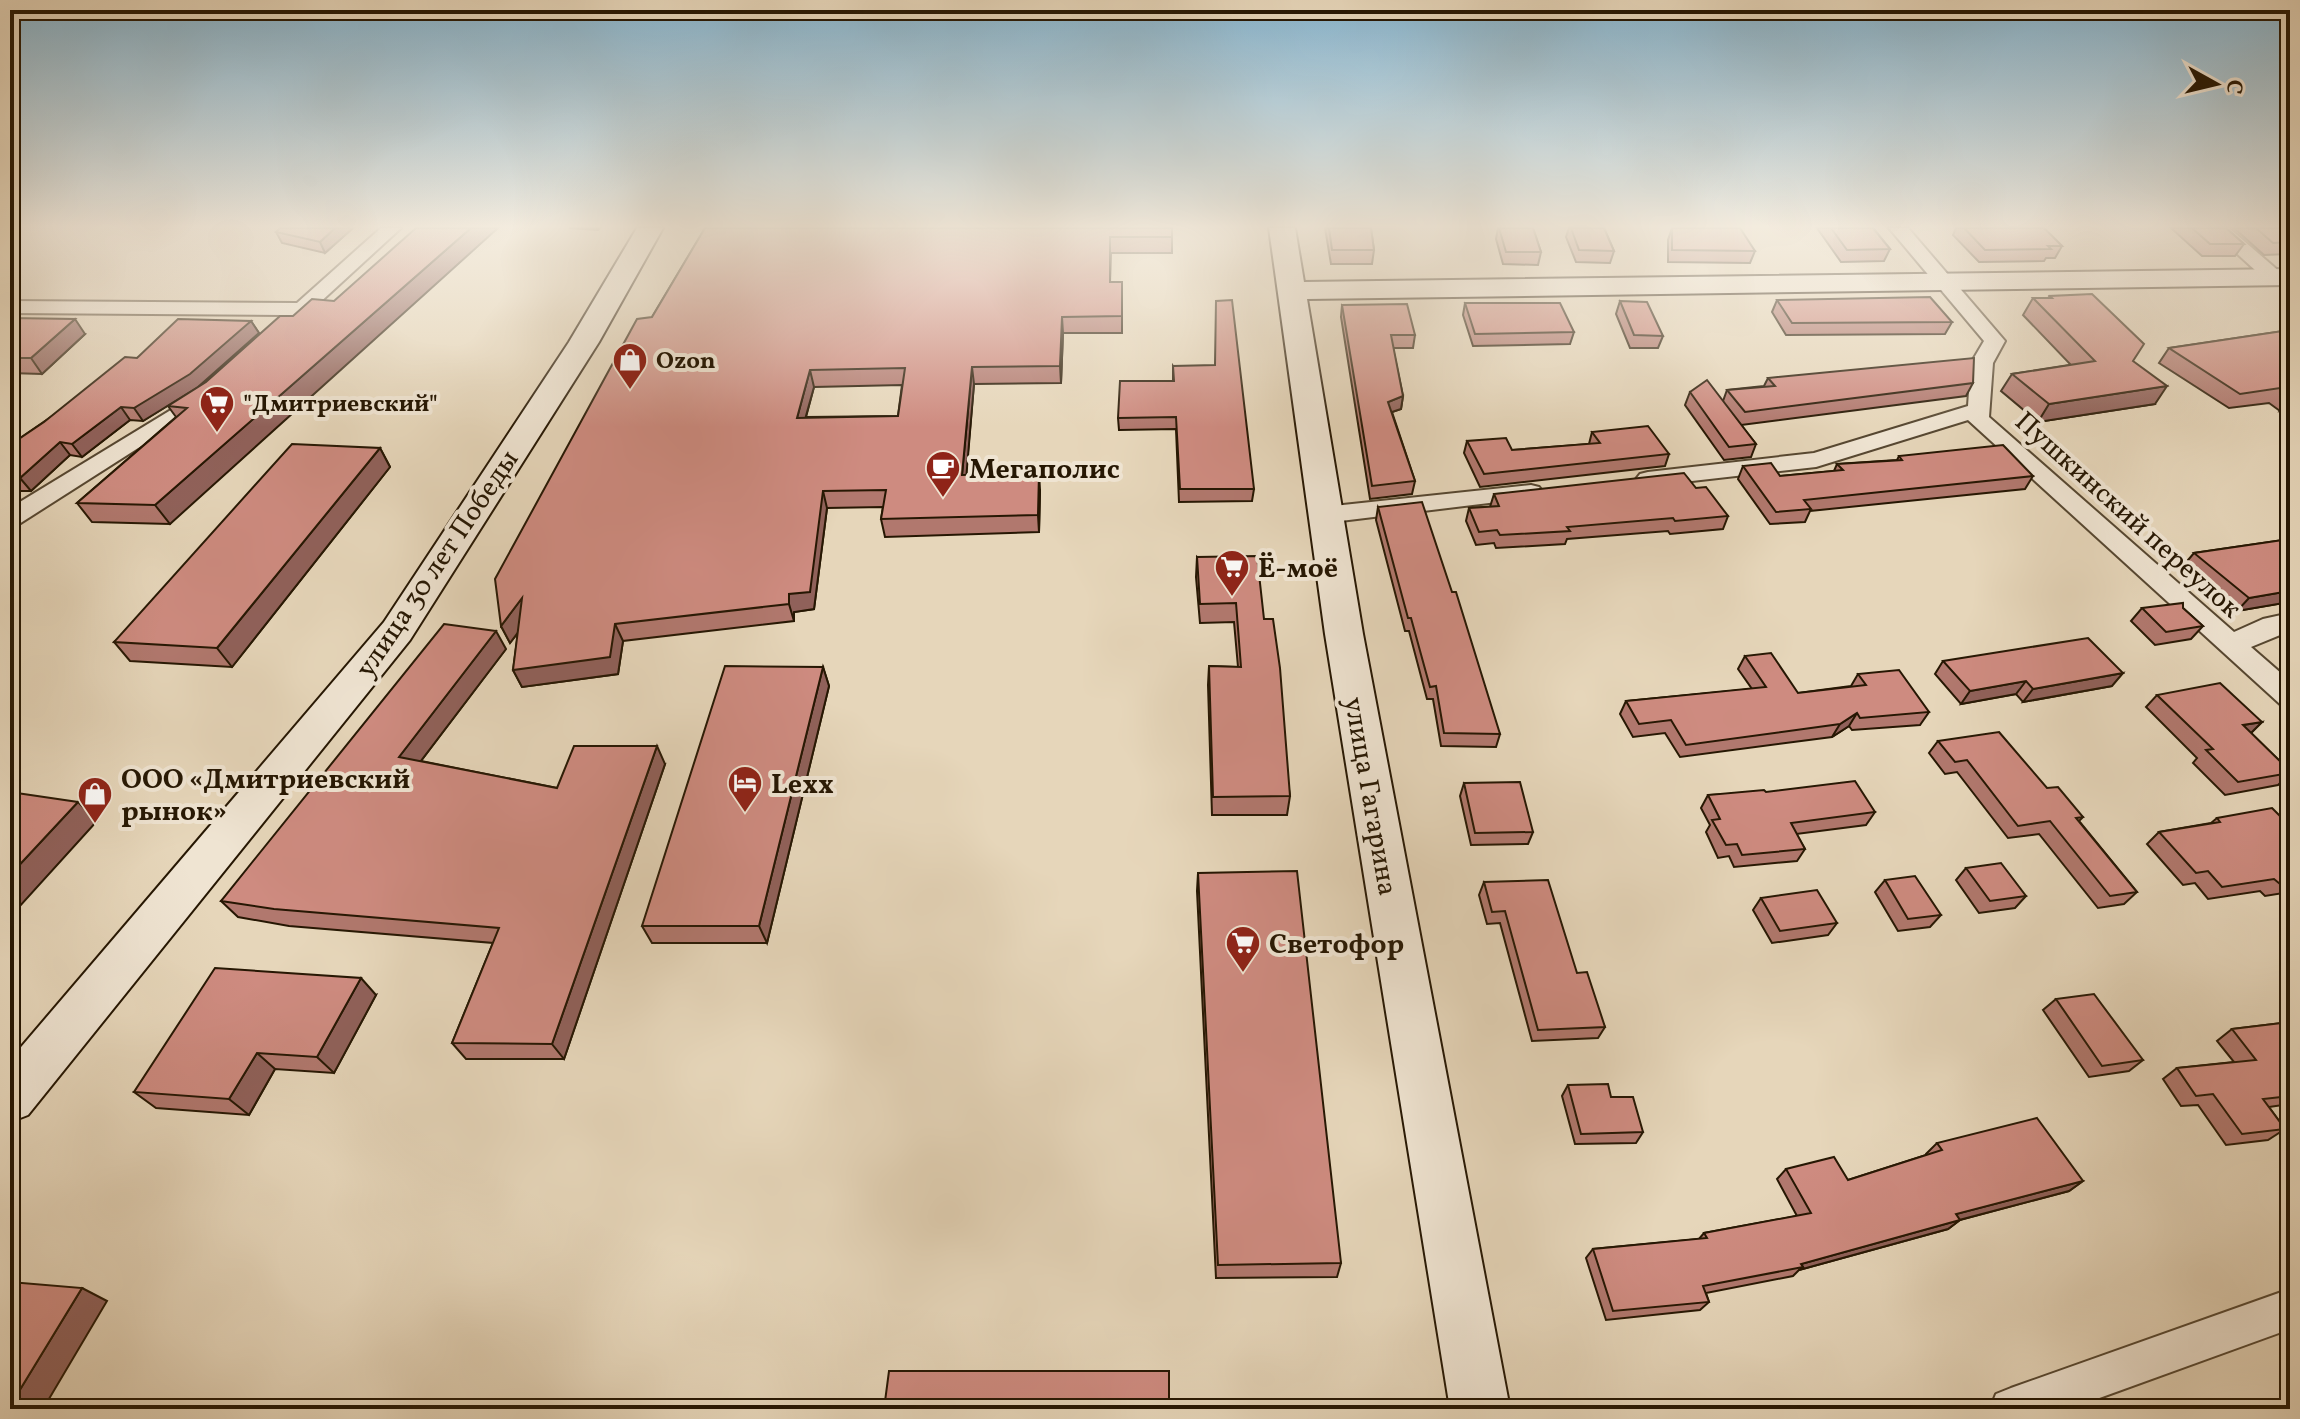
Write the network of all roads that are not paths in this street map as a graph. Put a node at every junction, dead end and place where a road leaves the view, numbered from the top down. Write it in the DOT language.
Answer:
graph roads {
  1 [pos="318,294"];
  2 [pos="612,294"];
  3 [pos="1292,294"];
  4 [pos="1954,294"];
  5 [pos="10,307"];
  6 [pos="302,309"];
  7 [pos="267,341"];
  8 [pos="219,383"];
  9 [pos="1979,410"];
  10 [pos="1625,481"];
  11 [pos="1546,490"];
  12 [pos="1324,515"];
  13 [pos="10,519"];
  14 [pos="2290,622"];
  15 [pos="2231,645"];
  16 [pos="2290,697"];
  17 [pos="10,1098"];
  18 [pos="2290,1309"];
  19 [pos="1480,1409"];
  20 [pos="2011,1409"];
  1 -- 6 [label="street"];
  2 -- 17 [label="street, улица 30 лет Победы"];
  3 -- 12 [label="street, улица Гагарина"];
  4 -- 9 [label="street, Пушкинский переулок"];
  5 -- 6 [label="street"];
  6 -- 7 [label="street"];
  8 -- 13 [label="street"];
  9 -- 10 [label="street"];
  9 -- 15 [label="street, Пушкинский переулок"];
  11 -- 12 [label="street"];
  12 -- 19 [label="street, улица Гагарина"];
  14 -- 15 [label="street"];
  15 -- 16 [label="street, Пушкинский переулок"];
  18 -- 20 [label="street"];
}
